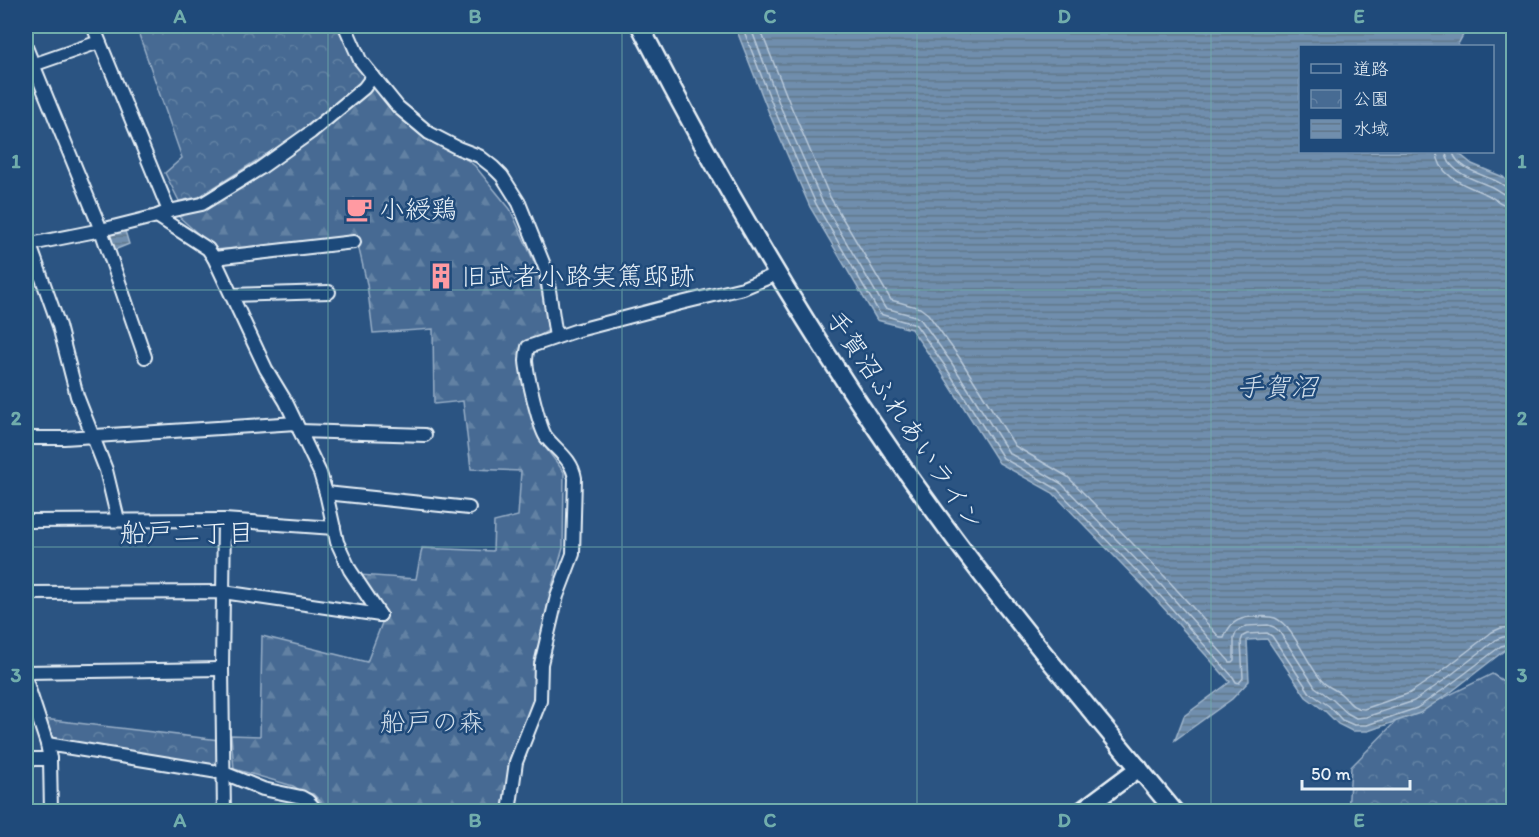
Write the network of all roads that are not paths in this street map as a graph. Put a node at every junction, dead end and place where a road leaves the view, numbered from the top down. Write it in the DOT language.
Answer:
graph roads {
  1 [pos="93,26"];
  2 [pos="345,26"];
  3 [pos="640,26"];
  4 [pos="99,42"];
  5 [pos="26,47"];
  6 [pos="29,67"];
  7 [pos="373,76"];
  8 [pos="169,211"];
  9 [pos="157,216"];
  10 [pos="101,230"];
  11 [pos="354,242"];
  12 [pos="28,245"];
  13 [pos="214,258"];
  14 [pos="777,274"];
  15 [pos="329,292"];
  16 [pos="232,295"];
  17 [pos="556,337"];
  18 [pos="145,357"];
  19 [pos="298,427"];
  20 [pos="425,435"];
  21 [pos="92,436"];
  22 [pos="26,438"];
  23 [pos="326,493"];
  24 [pos="469,507"];
  25 [pos="118,520"];
  26 [pos="225,520"];
  27 [pos="26,521"];
  28 [pos="334,528"];
  29 [pos="223,592"];
  30 [pos="26,593"];
  31 [pos="222,669"];
  32 [pos="26,672"];
  33 [pos="26,680"];
  34 [pos="47,744"];
  35 [pos="26,759"];
  36 [pos="50,759"];
  37 [pos="1139,768"];
  38 [pos="224,773"];
  39 [pos="51,812"];
  40 [pos="224,812"];
  41 [pos="318,812"];
  42 [pos="509,812"];
  43 [pos="1080,812"];
  44 [pos="1174,812"];
  1 -- 4 [label="street"];
  2 -- 7 [label="street"];
  3 -- 14 [label="street, 手賀沼ふれあいライン"];
  4 -- 6 [label="street"];
  4 -- 8 [label="street"];
  5 -- 6 [label="street"];
  6 -- 10 [label="street"];
  7 -- 8 [label="street"];
  7 -- 17 [label="street"];
  8 -- 9 [label="street"];
  9 -- 10 [label="street"];
  9 -- 13 [label="street"];
  10 -- 12 [label="street"];
  10 -- 18 [label="street"];
  11 -- 13 [label="street"];
  12 -- 21 [label="street"];
  13 -- 16 [label="street"];
  14 -- 17 [label="street"];
  14 -- 37 [label="street, 手賀沼ふれあいライン"];
  15 -- 16 [label="street"];
  16 -- 19 [label="street"];
  17 -- 42 [label="street"];
  19 -- 20 [label="street"];
  19 -- 21 [label="street"];
  19 -- 23 [label="street"];
  21 -- 22 [label="street"];
  21 -- 25 [label="street"];
  23 -- 24 [label="street"];
  23 -- 28 [label="street"];
  25 -- 26 [label="street"];
  25 -- 27 [label="street"];
  26 -- 28 [label="street"];
  26 -- 29 [label="street"];
  28 -- 29 [label="street"];
  29 -- 30 [label="street"];
  29 -- 31 [label="street"];
  31 -- 32 [label="street"];
  31 -- 38 [label="street"];
  33 -- 34 [label="street"];
  34 -- 36 [label="street"];
  34 -- 38 [label="street"];
  35 -- 36 [label="street"];
  36 -- 39 [label="street"];
  37 -- 43 [label="street"];
  37 -- 44 [label="street, 手賀沼ふれあいライン"];
  38 -- 40 [label="street"];
  38 -- 41 [label="street"];
}
